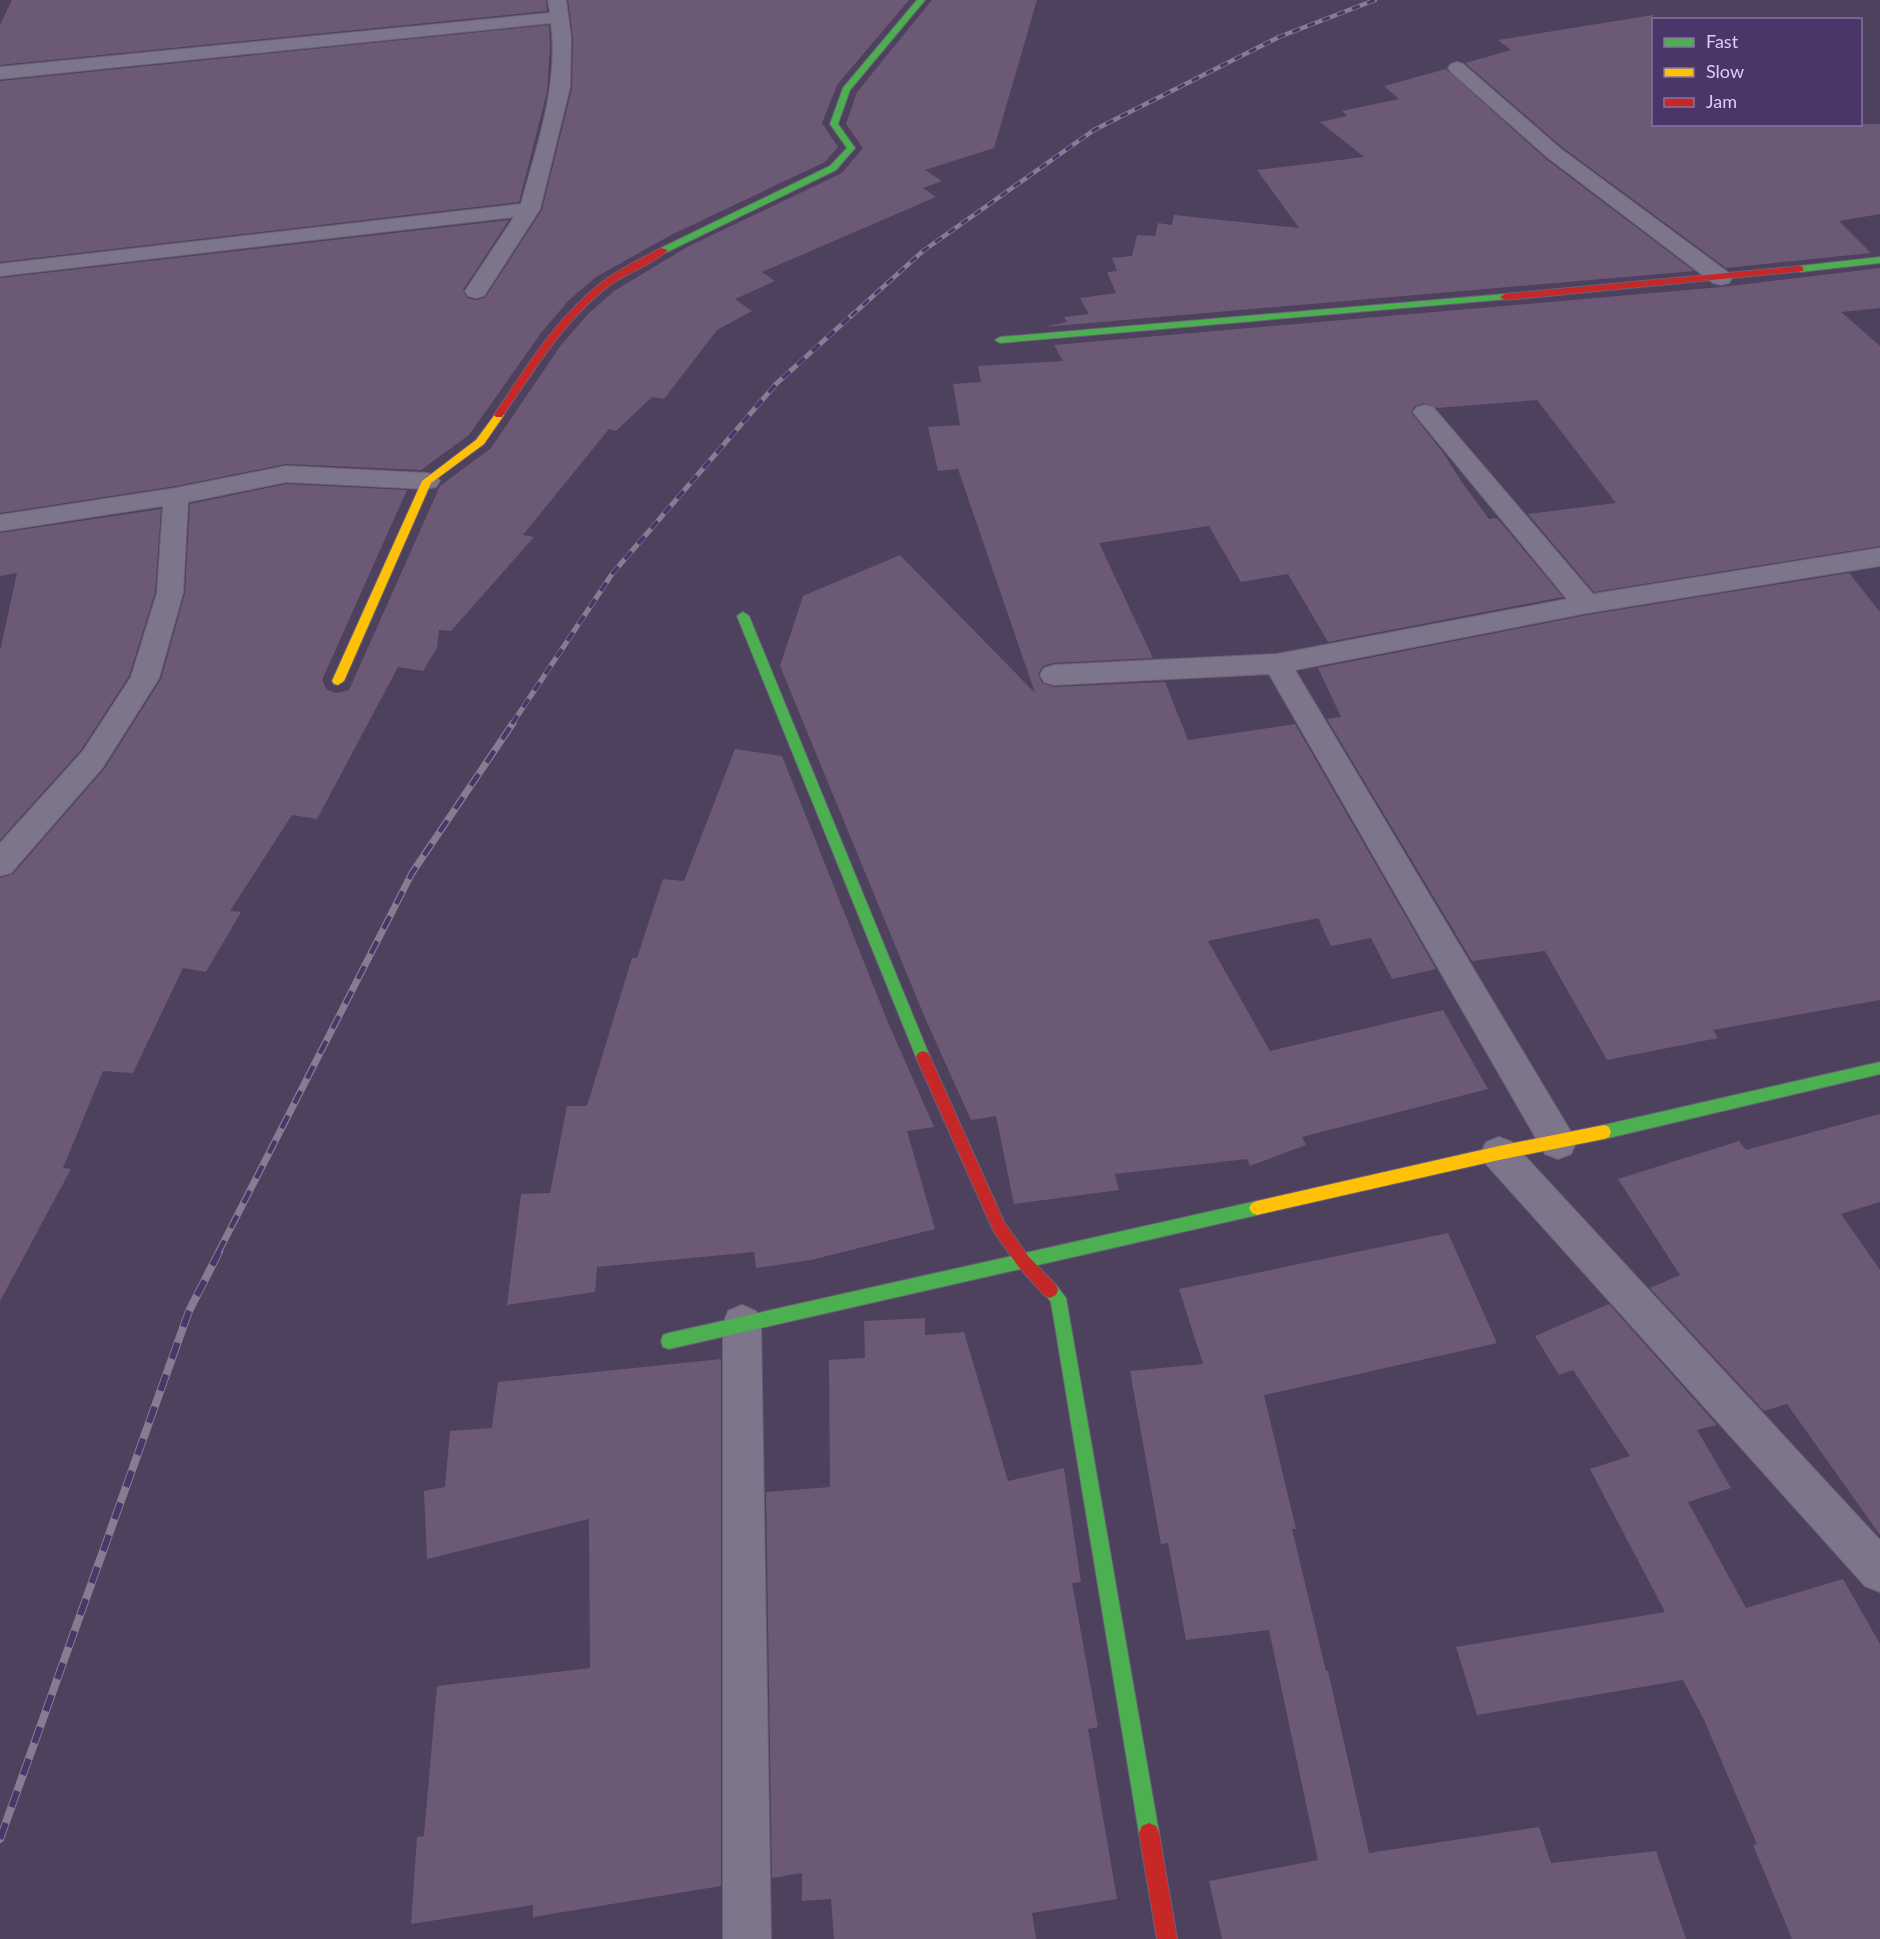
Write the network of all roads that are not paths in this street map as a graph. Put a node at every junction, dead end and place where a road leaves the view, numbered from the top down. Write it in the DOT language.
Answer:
graph roads {
  1 [pos="921,0"];
  2 [pos="558,8"];
  3 [pos="1457,68"];
  4 [pos="0,73"];
  5 [pos="531,209"];
  6 [pos="1880,260"];
  7 [pos="0,270"];
  8 [pos="1721,278"];
  9 [pos="476,291"];
  10 [pos="1000,339"];
  11 [pos="1425,412"];
  12 [pos="427,481"];
  13 [pos="177,496"];
  14 [pos="0,523"];
  15 [pos="1880,558"];
  16 [pos="1587,604"];
  17 [pos="743,615"];
  18 [pos="1277,664"];
  19 [pos="1054,675"];
  20 [pos="338,681"];
  21 [pos="0,864"];
  22 [pos="1880,1068"];
  23 [pos="1558,1143"];
  24 [pos="1499,1153"];
  25 [pos="1023,1261"];
  26 [pos="742,1324"];
  27 [pos="669,1341"];
  28 [pos="1880,1571"];
  29 [pos="747,1939"];
  30 [pos="1167,1939"];
  1 -- 12 [label="street"];
  2 -- 4 [label="street"];
  2 -- 5 [label="street"];
  3 -- 8 [label="street"];
  5 -- 7 [label="street"];
  5 -- 9 [label="street"];
  6 -- 8 [label="street"];
  8 -- 10 [label="street"];
  11 -- 16 [label="street"];
  12 -- 13 [label="street"];
  12 -- 20 [label="street"];
  13 -- 14 [label="street"];
  13 -- 21 [label="street"];
  15 -- 16 [label="street"];
  16 -- 18 [label="street"];
  17 -- 25 [label="street"];
  18 -- 19 [label="street"];
  18 -- 23 [label="street"];
  22 -- 23 [label="street"];
  23 -- 24 [label="street"];
  24 -- 25 [label="street"];
  24 -- 28 [label="street"];
  25 -- 26 [label="street"];
  25 -- 30 [label="street"];
  26 -- 27 [label="street"];
  26 -- 29 [label="street"];
}
